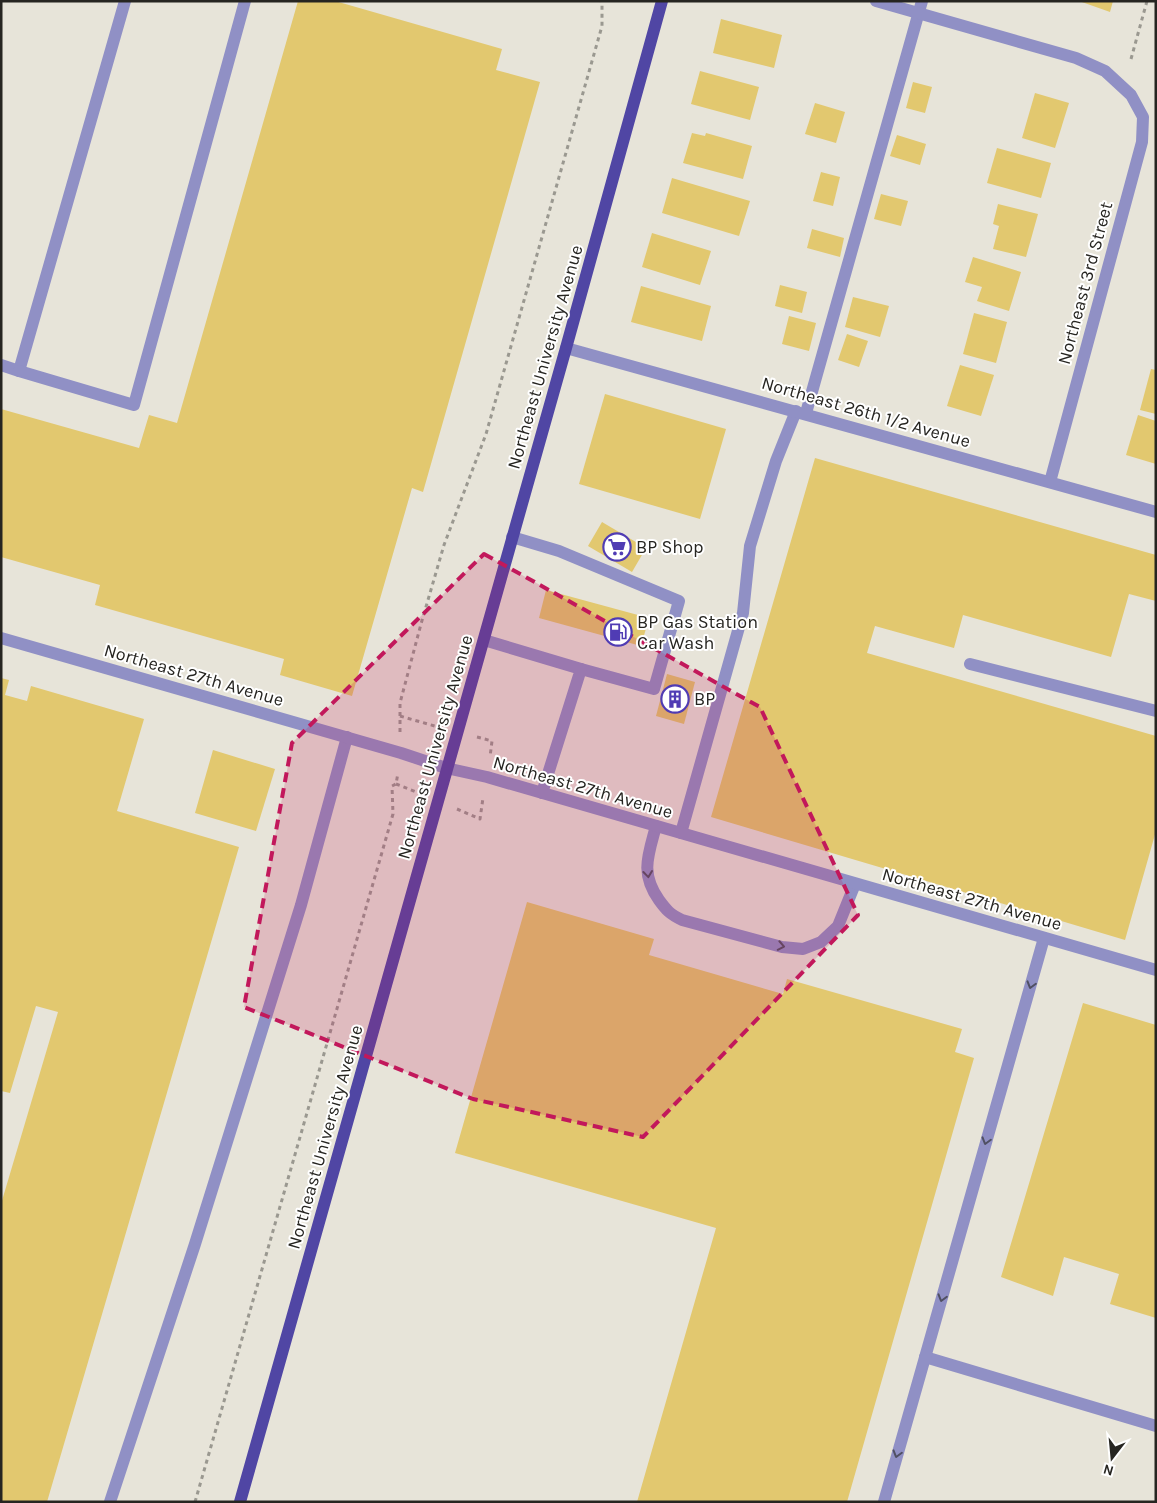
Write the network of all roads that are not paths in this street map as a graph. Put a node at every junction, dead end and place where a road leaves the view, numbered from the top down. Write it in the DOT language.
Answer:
graph roads {
  1 [pos="125,1"];
  2 [pos="245,1"];
  3 [pos="662,1"];
  4 [pos="876,1"];
  5 [pos="920,7"];
  6 [pos="566,348"];
  7 [pos="1,365"];
  8 [pos="19,371"];
  9 [pos="801,412"];
  10 [pos="1050,482"];
  11 [pos="1156,512"];
  12 [pos="512,538"];
  13 [pos="1,638"];
  14 [pos="484,640"];
  15 [pos="970,664"];
  16 [pos="581,669"];
  17 [pos="1156,711"];
  18 [pos="347,738"];
  19 [pos="446,768"];
  20 [pos="542,793"];
  21 [pos="656,826"];
  22 [pos="681,833"];
  23 [pos="855,884"];
  24 [pos="1044,938"];
  25 [pos="1156,970"];
  26 [pos="925,1358"];
  27 [pos="1156,1426"];
  28 [pos="110,1502"];
  29 [pos="240,1502"];
  30 [pos="884,1502"];
  1 -- 8 [label="street"];
  2 -- 8 [label="street"];
  3 -- 6 [label="main road, Northeast University Avenue"];
  4 -- 5 [label="street, Northeast 3rd Street"];
  5 -- 9 [label="street"];
  5 -- 10 [label="street, Northeast 3rd Street"];
  6 -- 9 [label="street, Northeast 26th 1/2 Avenue"];
  6 -- 12 [label="main road, Northeast University Avenue"];
  7 -- 8 [label="street"];
  9 -- 10 [label="street, Northeast 26th 1/2 Avenue"];
  9 -- 22 [label="street"];
  10 -- 11 [label="street, Northeast 26th 1/2 Avenue"];
  12 -- 14 [label="main road, Northeast University Avenue"];
  12 -- 16 [label="street"];
  13 -- 18 [label="street, Northeast 27th Avenue"];
  14 -- 16 [label="street"];
  14 -- 19 [label="main road, Northeast University Avenue"];
  15 -- 17 [label="street"];
  16 -- 20 [label="street"];
  18 -- 19 [label="street, Northeast 27th Avenue"];
  18 -- 28 [label="street"];
  19 -- 20 [label="street, Northeast 27th Avenue"];
  19 -- 29 [label="main road, Northeast University Avenue"];
  20 -- 21 [label="street, Northeast 27th Avenue"];
  21 -- 22 [label="street, Northeast 27th Avenue"];
  21 -- 23 [label="street, one-way"];
  22 -- 23 [label="street, Northeast 27th Avenue"];
  23 -- 24 [label="street, Northeast 27th Avenue"];
  24 -- 25 [label="street, Northeast 27th Avenue"];
  24 -- 26 [label="street, one-way"];
  26 -- 27 [label="street"];
  26 -- 30 [label="street, one-way"];
}
